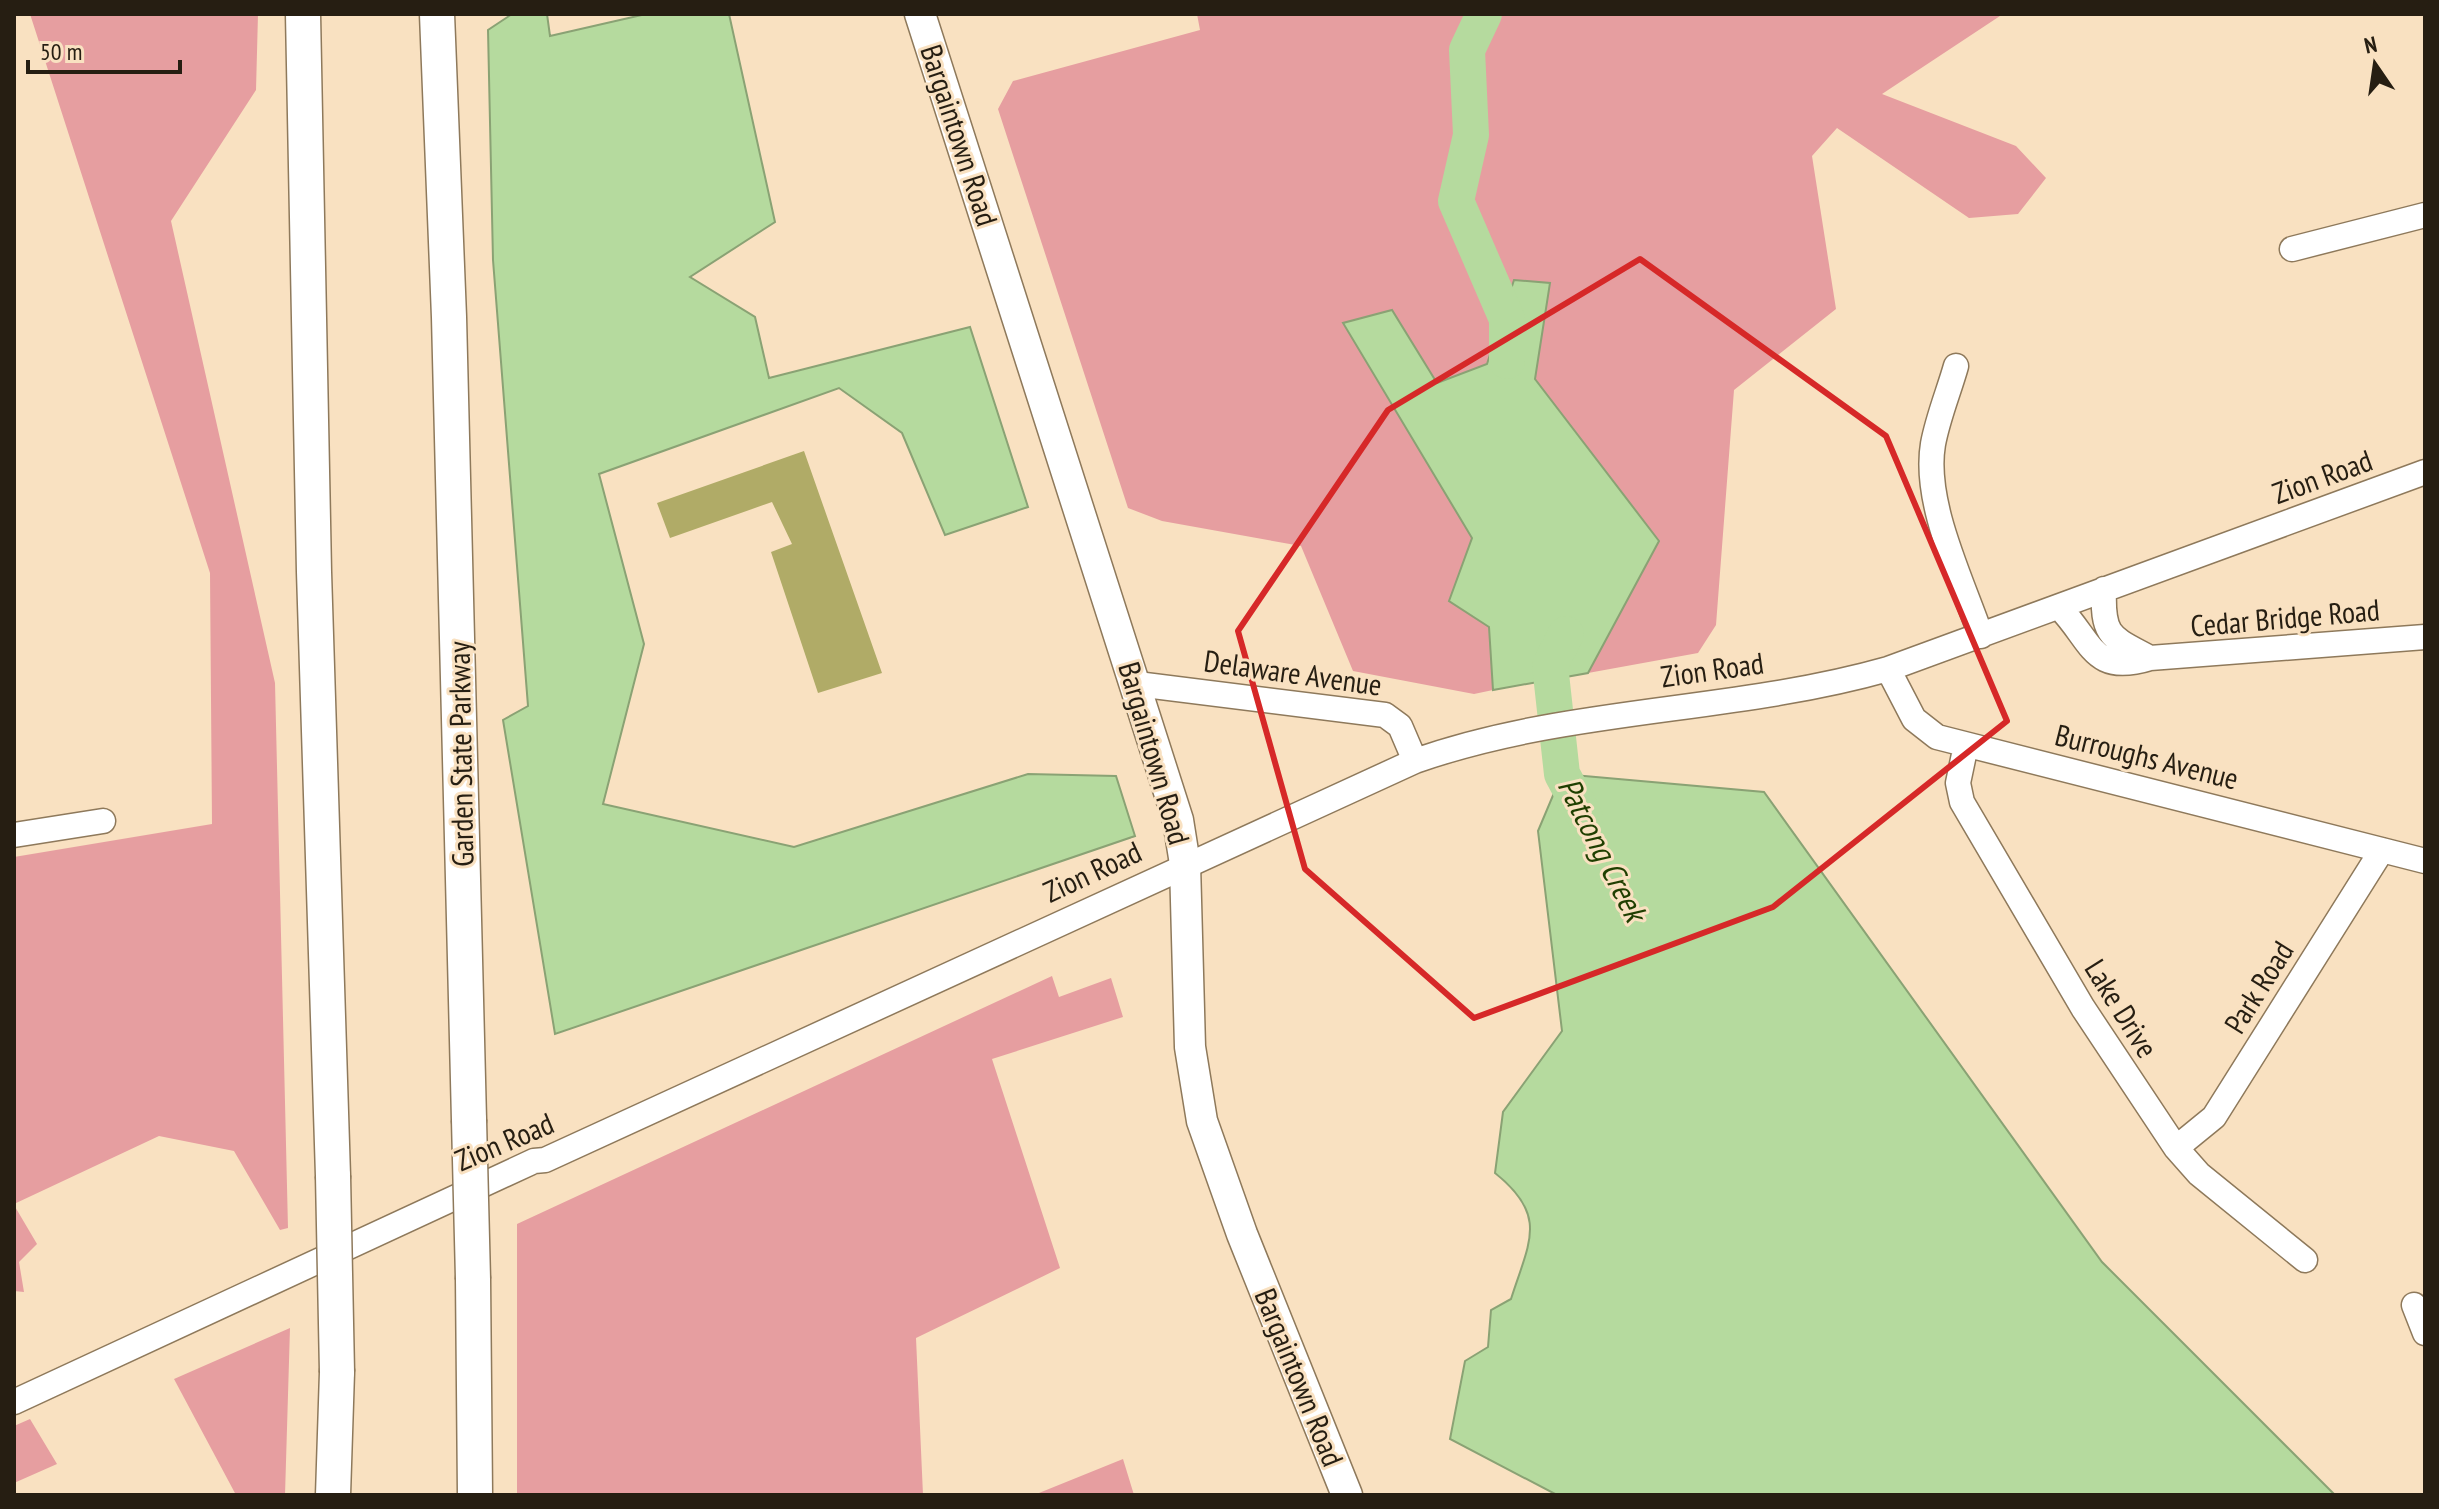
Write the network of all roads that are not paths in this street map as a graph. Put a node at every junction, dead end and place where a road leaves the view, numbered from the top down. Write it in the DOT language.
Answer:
graph roads {
  1 [pos="303,14"];
  2 [pos="437,14"];
  3 [pos="920,14"];
  4 [pos="2425,215"];
  5 [pos="2292,249"];
  6 [pos="1956,366"];
  7 [pos="2425,472"];
  8 [pos="2104,589"];
  9 [pos="2059,607"];
  10 [pos="1981,636"];
  11 [pos="2425,637"];
  12 [pos="2150,658"];
  13 [pos="1888,669"];
  14 [pos="1137,684"];
  15 [pos="1966,745"];
  16 [pos="1415,761"];
  17 [pos="103,821"];
  18 [pos="14,835"];
  19 [pos="2382,850"];
  20 [pos="2425,861"];
  21 [pos="1185,864"];
  22 [pos="2176,1148"];
  23 [pos="2305,1260"];
  24 [pos="2414,1305"];
  25 [pos="2425,1333"];
  26 [pos="14,1402"];
  27 [pos="333,1495"];
  28 [pos="475,1495"];
  29 [pos="1347,1495"];
  1 -- 27 [label="highway, bridge"];
  2 -- 28 [label="highway, Garden State Parkway, bridge"];
  3 -- 14 [label="main road, Bargaintown Road"];
  4 -- 5 [label="street"];
  6 -- 10 [label="street"];
  7 -- 8 [label="street, Zion Road"];
  8 -- 9 [label="street, Zion Road"];
  8 -- 12 [label="street"];
  9 -- 10 [label="street, Zion Road"];
  9 -- 12 [label="street, Cedar Bridge Road"];
  10 -- 13 [label="street, Zion Road"];
  11 -- 12 [label="street, Cedar Bridge Road"];
  13 -- 15 [label="street, Burroughs Avenue"];
  13 -- 16 [label="street, Zion Road"];
  14 -- 16 [label="street, Delaware Avenue"];
  14 -- 21 [label="main road, Bargaintown Road"];
  15 -- 19 [label="street, Burroughs Avenue"];
  15 -- 22 [label="street, Lake Drive"];
  16 -- 21 [label="street, Zion Road"];
  17 -- 18 [label="street"];
  19 -- 20 [label="street, Burroughs Avenue"];
  19 -- 22 [label="street, Park Road"];
  21 -- 26 [label="street, Zion Road"];
  21 -- 29 [label="main road, Bargaintown Road"];
  22 -- 23 [label="street, Lake Drive"];
  24 -- 25 [label="street"];
}
